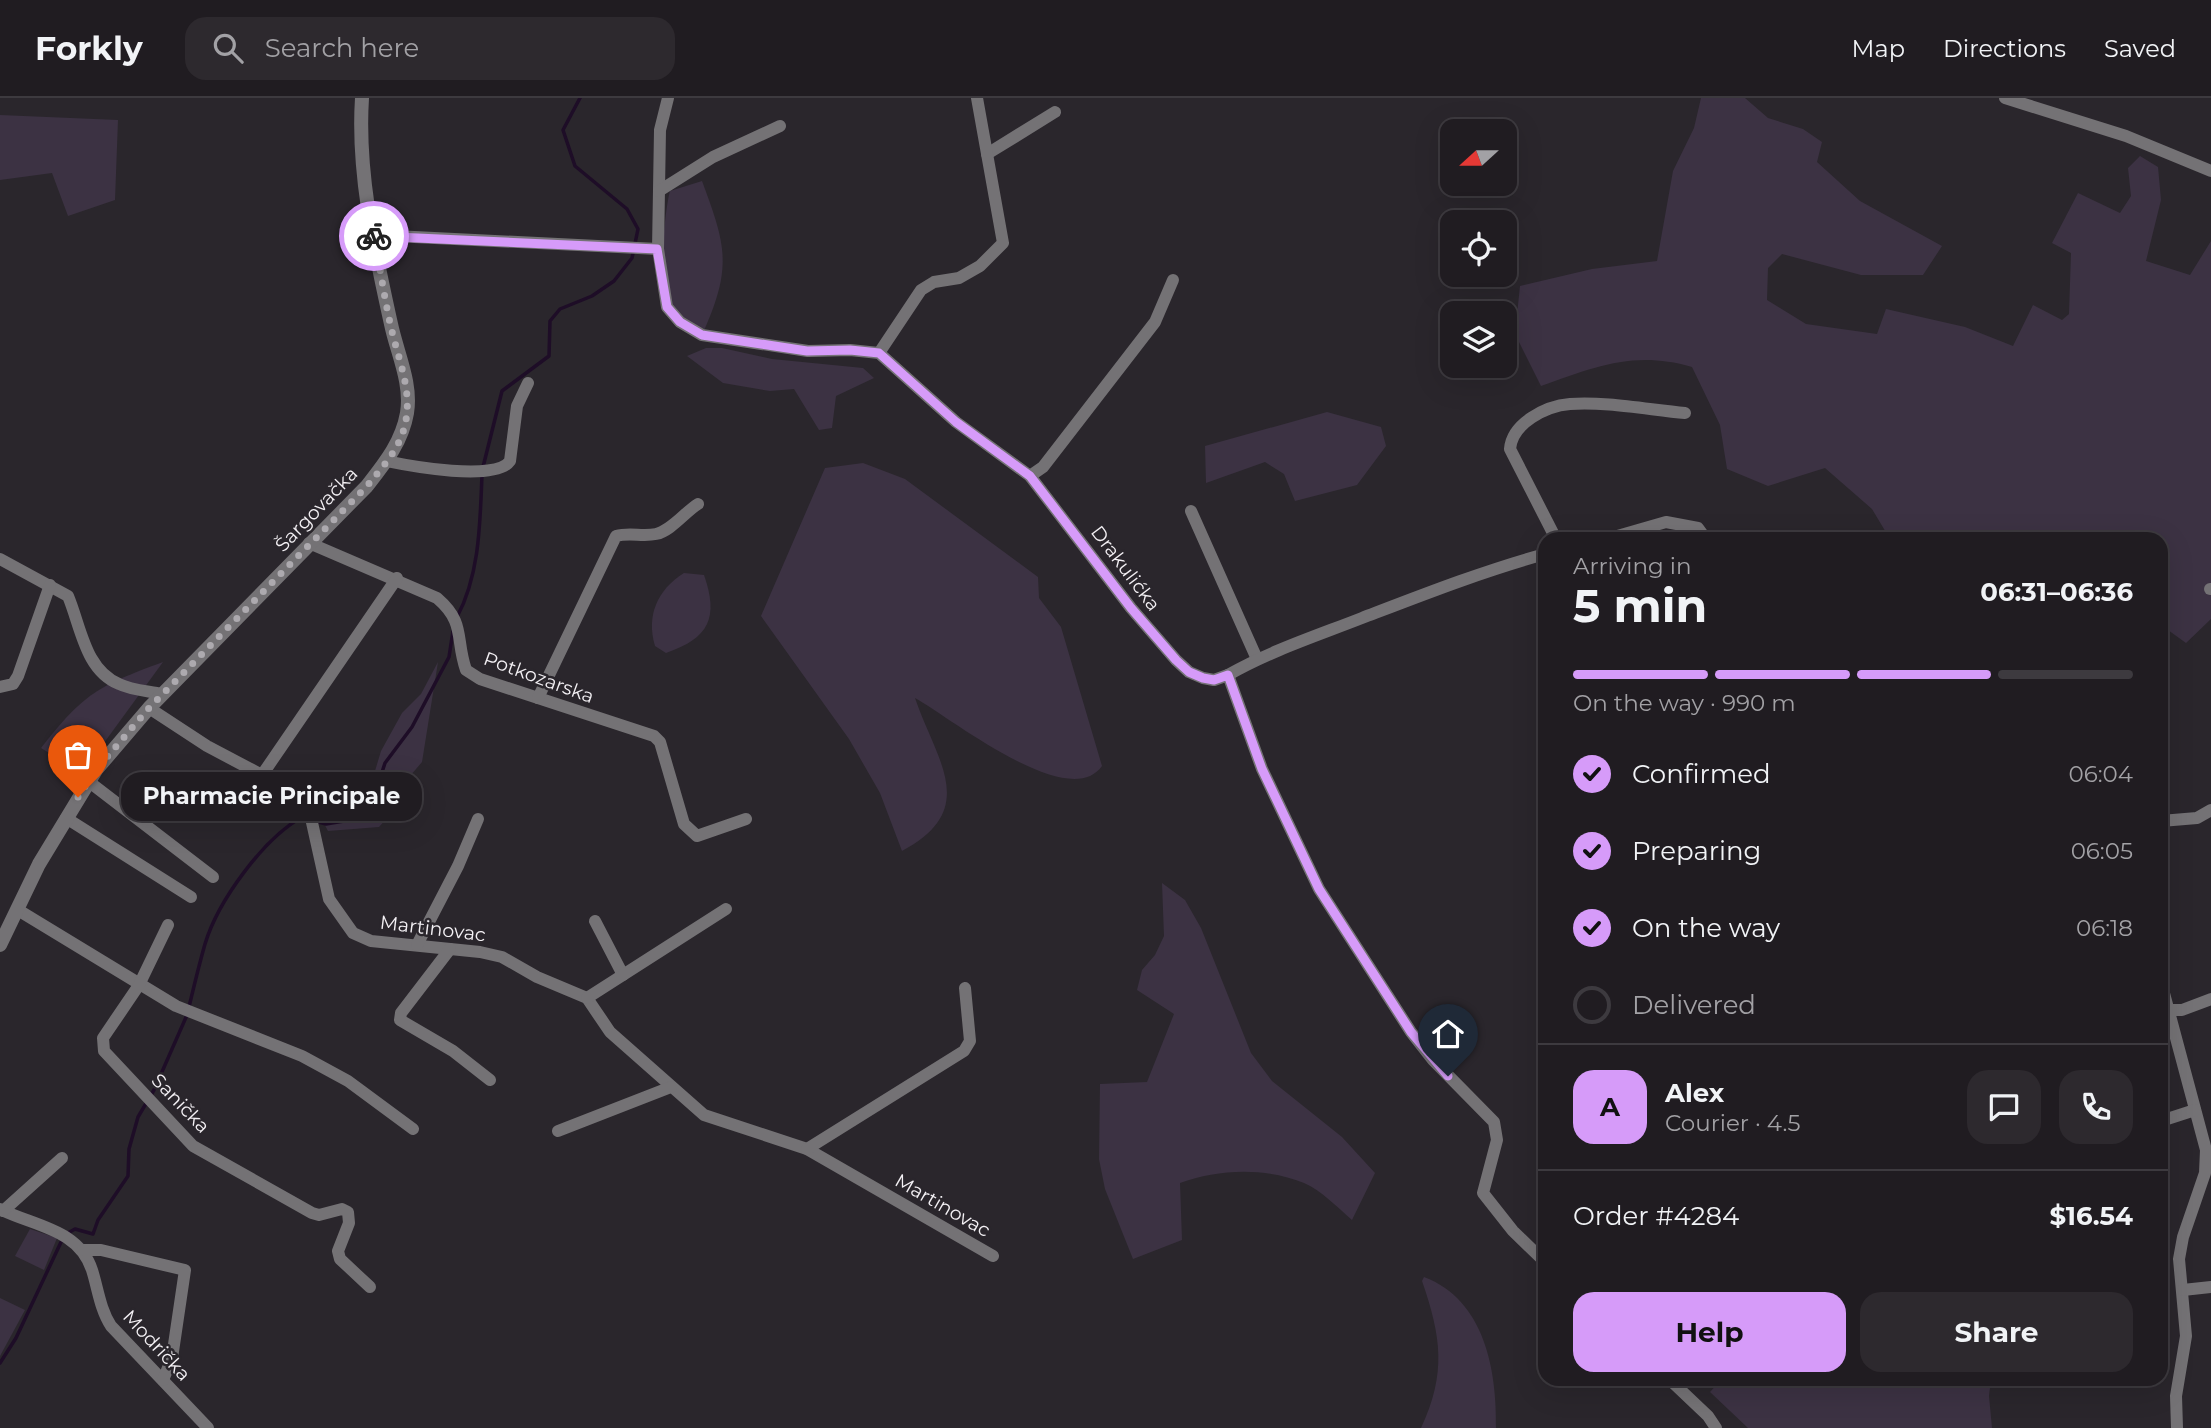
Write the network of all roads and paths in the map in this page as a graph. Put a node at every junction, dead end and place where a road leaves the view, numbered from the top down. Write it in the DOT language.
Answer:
graph roads {
  1 [pos="362,98"];
  2 [pos="668,98"];
  3 [pos="977,98"];
  4 [pos="2005,98"];
  5 [pos="1055,112"];
  6 [pos="780,126"];
  7 [pos="987,154"];
  8 [pos="2211,171"];
  9 [pos="659,191"];
  10 [pos="374,235"];
  11 [pos="657,249"];
  12 [pos="1173,280"];
  13 [pos="879,353"];
  14 [pos="528,383"];
  15 [pos="1685,413"];
  16 [pos="386,461"];
  17 [pos="1030,476"];
  18 [pos="698,504"];
  19 [pos="1191,511"];
  20 [pos="1552,532"];
  21 [pos="1631,532"];
  22 [pos="1701,532"];
  23 [pos="309,543"];
  24 [pos="1538,556"];
  25 [pos="0,559"];
  26 [pos="397,579"];
  27 [pos="50,585"];
  28 [pos="1257,659"];
  29 [pos="1228,675"];
  30 [pos="0,687"];
  31 [pos="162,694"];
  32 [pos="538,698"];
  33 [pos="149,708"];
  34 [pos="262,775"];
  35 [pos="88,781"];
  36 [pos="2211,810"];
  37 [pos="66,818"];
  38 [pos="478,819"];
  39 [pos="746,819"];
  40 [pos="2168,820"];
  41 [pos="213,877"];
  42 [pos="191,897"];
  43 [pos="726,909"];
  44 [pos="18,910"];
  45 [pos="594,921"];
  46 [pos="168,925"];
  47 [pos="0,945"];
  48 [pos="417,945"];
  49 [pos="450,949"];
  50 [pos="624,975"];
  51 [pos="139,985"];
  52 [pos="965,988"];
  53 [pos="587,998"];
  54 [pos="2211,999"];
  55 [pos="2168,1006"];
  56 [pos="2169,1010"];
  57 [pos="490,1080"];
  58 [pos="671,1087"];
  59 [pos="2195,1110"];
  60 [pos="2168,1119"];
  61 [pos="413,1129"];
  62 [pos="558,1131"];
  63 [pos="807,1149"];
  64 [pos="62,1158"];
  65 [pos="2,1210"];
  66 [pos="83,1251"];
  67 [pos="1538,1255"];
  68 [pos="993,1256"];
  69 [pos="370,1287"];
  70 [pos="2211,1287"];
  71 [pos="2183,1290"];
  72 [pos="163,1380"];
  73 [pos="1676,1386"];
  74 [pos="208,1428"];
  75 [pos="1716,1428"];
  76 [pos="2177,1428"];
  1 -- 10 [label="street, Šargovačka"];
  2 -- 9 [label="street"];
  3 -- 7 [label="street"];
  4 -- 8 [label="street"];
  5 -- 7 [label="street"];
  6 -- 9 [label="street"];
  7 -- 13 [label="street"];
  9 -- 11 [label="street"];
  10 -- 11 [label="street"];
  10 -- 16 [label="street, Šargovačka"];
  11 -- 13 [label="street"];
  12 -- 17 [label="street"];
  13 -- 17 [label="street, Drakulićka"];
  14 -- 16 [label="street"];
  15 -- 20 [label="street"];
  16 -- 23 [label="street, Šargovačka"];
  17 -- 29 [label="street, Drakulićka"];
  18 -- 32 [label="street"];
  19 -- 28 [label="street"];
  21 -- 22 [label="street"];
  23 -- 26 [label="street, Potkozarska"];
  23 -- 31 [label="street, Šargovačka"];
  24 -- 28 [label="street"];
  25 -- 27 [label="street"];
  26 -- 32 [label="street, Potkozarska"];
  26 -- 34 [label="street"];
  27 -- 30 [label="street"];
  27 -- 31 [label="street"];
  28 -- 29 [label="street"];
  29 -- 67 [label="street"];
  31 -- 33 [label="street, Šargovačka"];
  32 -- 39 [label="street, Potkozarska"];
  33 -- 34 [label="street, Martinovac"];
  33 -- 35 [label="street, Šargovačka"];
  34 -- 48 [label="street, Martinovac"];
  35 -- 37 [label="street, Šargovačka"];
  35 -- 41 [label="street"];
  36 -- 40 [label="street"];
  37 -- 42 [label="street"];
  37 -- 44 [label="street, Šargovačka"];
  38 -- 48 [label="street"];
  43 -- 50 [label="street"];
  44 -- 47 [label="street, Šargovačka"];
  44 -- 51 [label="street"];
  45 -- 50 [label="street"];
  46 -- 51 [label="street, Sanička"];
  48 -- 49 [label="street, Martinovac"];
  49 -- 53 [label="street, Martinovac"];
  49 -- 57 [label="street"];
  50 -- 53 [label="street"];
  51 -- 61 [label="street"];
  51 -- 69 [label="street, Sanička"];
  52 -- 63 [label="street"];
  53 -- 58 [label="street, Martinovac"];
  54 -- 56 [label="street"];
  55 -- 56 [label="street"];
  56 -- 59 [label="street"];
  58 -- 62 [label="street"];
  58 -- 63 [label="street, Martinovac"];
  59 -- 60 [label="street"];
  59 -- 71 [label="street"];
  63 -- 68 [label="street, Martinovac"];
  64 -- 65 [label="street"];
  65 -- 66 [label="street, Modrička"];
  66 -- 72 [label="street, Modrička"];
  66 -- 72 [label="street"];
  70 -- 71 [label="street"];
  71 -- 76 [label="street"];
  72 -- 74 [label="street, Modrička"];
  73 -- 75 [label="street"];
}
